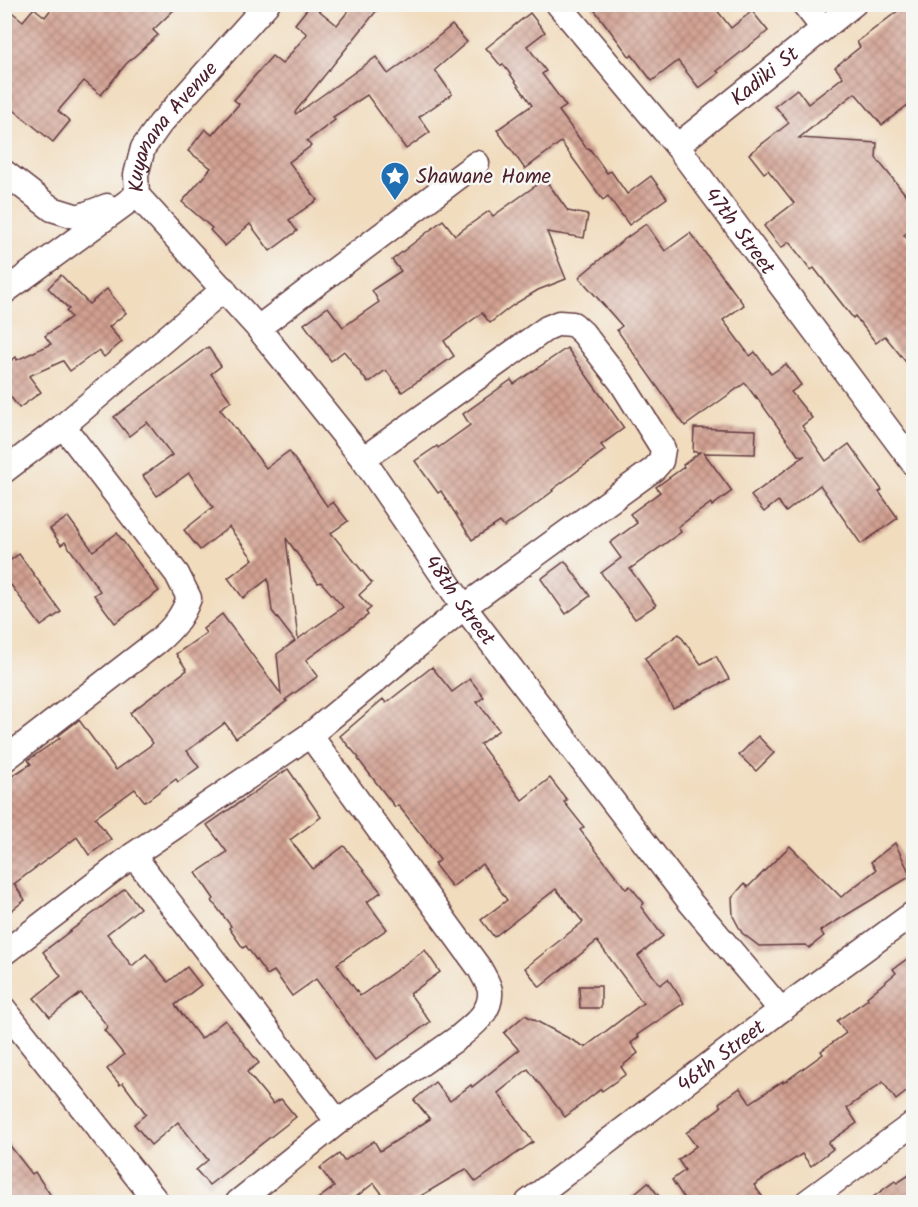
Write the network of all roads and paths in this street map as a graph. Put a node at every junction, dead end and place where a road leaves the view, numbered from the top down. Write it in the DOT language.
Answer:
graph roads {
  1 [pos="267,4"];
  2 [pos="558,4"];
  3 [pos="804,4"];
  4 [pos="854,4"];
  5 [pos="823,28"];
  6 [pos="677,146"];
  7 [pos="477,163"];
  8 [pos="4,171"];
  9 [pos="137,195"];
  10 [pos="225,289"];
  11 [pos="4,292"];
  12 [pos="258,328"];
  13 [pos="63,426"];
  14 [pos="363,459"];
  15 [pos="914,464"];
  16 [pos="4,471"];
  17 [pos="464,607"];
  18 [pos="310,735"];
  19 [pos="4,760"];
  20 [pos="133,855"];
  21 [pos="914,913"];
  22 [pos="4,953"];
  23 [pos="4,1009"];
  24 [pos="781,1010"];
  25 [pos="338,1122"];
  26 [pos="914,1123"];
  27 [pos="156,1203"];
  28 [pos="238,1203"];
  29 [pos="528,1203"];
  30 [pos="807,1203"];
  1 -- 9 [label="street, Kuyanana Avenue"];
  2 -- 6 [label="street, 47th Street"];
  3 -- 5 [label="street"];
  4 -- 5 [label="street, Kadiki St"];
  5 -- 6 [label="street, Kadiki St"];
  6 -- 15 [label="street, 47th Street"];
  7 -- 12 [label="street"];
  8 -- 9 [label="street, Kuyanana Avenue"];
  9 -- 10 [label="street, 48th Street"];
  9 -- 11 [label="street"];
  10 -- 12 [label="street, 48th Street"];
  10 -- 13 [label="street"];
  12 -- 14 [label="street, 48th Street"];
  13 -- 16 [label="street"];
  13 -- 19 [label="street"];
  14 -- 17 [label="street, 48th Street"];
  14 -- 17 [label="street"];
  17 -- 18 [label="street"];
  17 -- 24 [label="street, 48th Street"];
  18 -- 20 [label="street"];
  18 -- 25 [label="street"];
  20 -- 22 [label="street"];
  20 -- 25 [label="street"];
  21 -- 24 [label="street, 46th Street"];
  23 -- 27 [label="street"];
  24 -- 29 [label="street, 46th Street"];
  25 -- 28 [label="street"];
  26 -- 30 [label="street"];
}
